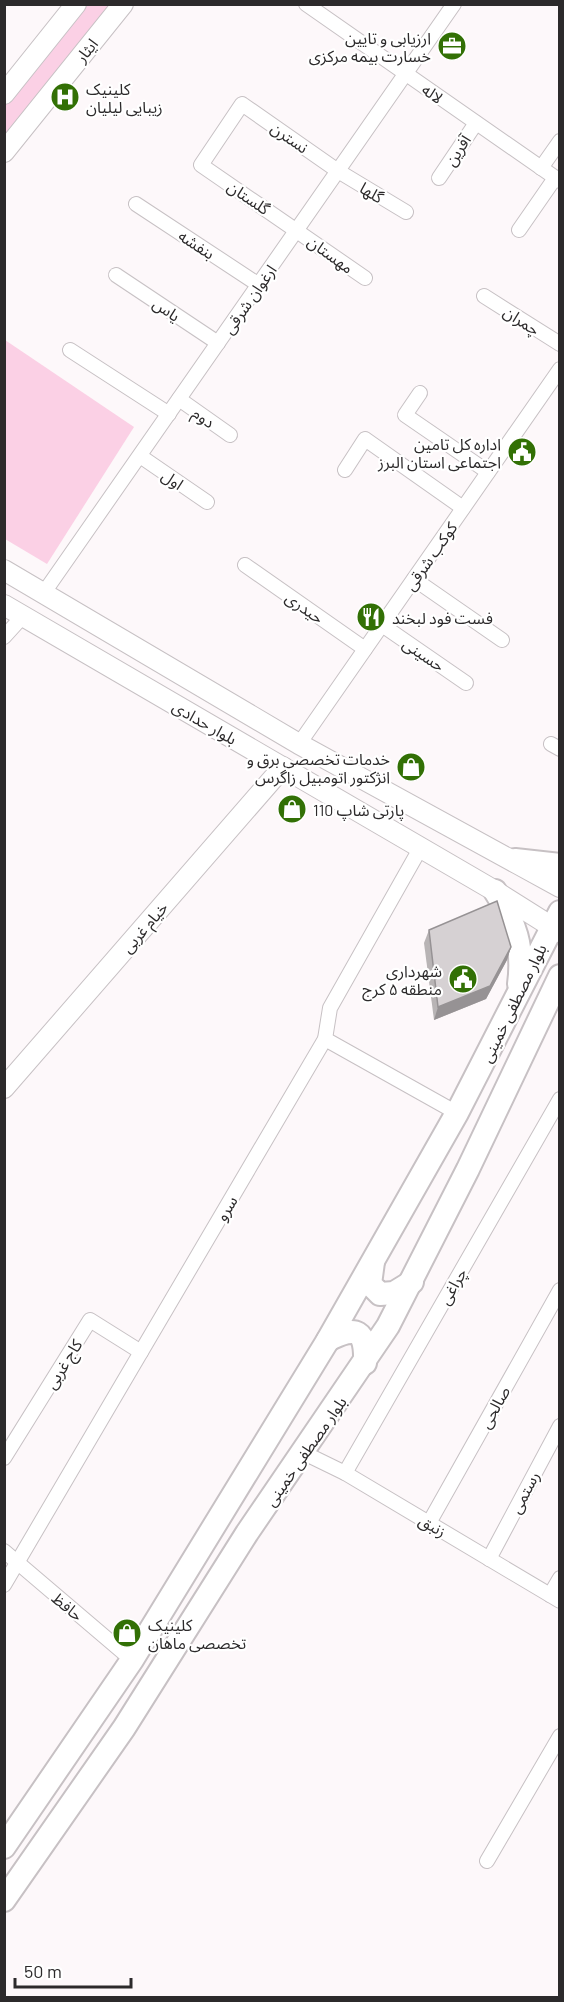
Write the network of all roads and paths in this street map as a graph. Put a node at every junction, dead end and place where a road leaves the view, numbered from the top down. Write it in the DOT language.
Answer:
graph roads {
  1 [pos="76,4"];
  2 [pos="123,4"];
  3 [pos="306,4"];
  4 [pos="454,4"];
  5 [pos="406,74"];
  6 [pos="4,94"];
  7 [pos="242,104"];
  8 [pos="476,123"];
  9 [pos="560,141"];
  10 [pos="4,152"];
  11 [pos="541,168"];
  12 [pos="338,171"];
  13 [pos="439,178"];
  14 [pos="557,180"];
  15 [pos="136,204"];
  16 [pos="406,212"];
  17 [pos="297,230"];
  18 [pos="519,230"];
  19 [pos="116,275"];
  20 [pos="365,278"];
  21 [pos="259,285"];
  22 [pos="484,296"];
  23 [pos="218,343"];
  24 [pos="560,344"];
  25 [pos="70,350"];
  26 [pos="560,369"];
  27 [pos="420,393"];
  28 [pos="179,399"];
  29 [pos="169,414"];
  30 [pos="230,435"];
  31 [pos="140,456"];
  32 [pos="345,470"];
  33 [pos="488,472"];
  34 [pos="207,502"];
  35 [pos="463,508"];
  36 [pos="245,565"];
  37 [pos="4,570"];
  38 [pos="414,579"];
  39 [pos="44,594"];
  40 [pos="4,605"];
  41 [pos="23,616"];
  42 [pos="382,625"];
  43 [pos="4,637"];
  44 [pos="502,640"];
  45 [pos="365,649"];
  46 [pos="466,683"];
  47 [pos="299,744"];
  48 [pos="282,767"];
  49 [pos="421,847"];
  50 [pos="515,860"];
  51 [pos="560,865"];
  52 [pos="560,887"];
  53 [pos="495,891"];
  54 [pos="557,923"];
  55 [pos="560,976"];
  56 [pos="560,992"];
  57 [pos="517,1000"];
  58 [pos="541,1014"];
  59 [pos="325,1039"];
  60 [pos="4,1088"];
  61 [pos="560,1099"];
  62 [pos="457,1113"];
  63 [pos="373,1262"];
  64 [pos="412,1282"];
  65 [pos="560,1290"];
  66 [pos="328,1340"];
  67 [pos="141,1352"];
  68 [pos="365,1363"];
  69 [pos="560,1426"];
  70 [pos="304,1453"];
  71 [pos="4,1458"];
  72 [pos="345,1473"];
  73 [pos="429,1523"];
  74 [pos="4,1551"];
  75 [pos="489,1558"];
  76 [pos="18,1563"];
  77 [pos="560,1578"];
  78 [pos="4,1585"];
  79 [pos="555,1598"];
  80 [pos="132,1660"];
  81 [pos="560,1736"];
  82 [pos="4,1847"];
  83 [pos="487,1861"];
  84 [pos="4,1900"];
  1 -- 6 [label="main road"];
  2 -- 10 [label="main road, ایثار"];
  3 -- 5 [label="street, لاله"];
  4 -- 5 [label="street, ارغوان شرقی"];
  5 -- 8 [label="street, لاله"];
  5 -- 12 [label="street, ارغوان شرقی"];
  7 -- 12 [label="street, نسترن"];
  7 -- 17 [label="street, گلستان"];
  8 -- 11 [label="street, لاله"];
  8 -- 13 [label="street, آفرین"];
  9 -- 11 [label="street"];
  11 -- 14 [label="street, لاله"];
  12 -- 16 [label="street, گلها"];
  12 -- 17 [label="street, ارغوان شرقی"];
  14 -- 18 [label="street"];
  15 -- 21 [label="street, بنفشه"];
  17 -- 20 [label="street, مهستان"];
  17 -- 21 [label="street, ارغوان شرقی"];
  19 -- 23 [label="street, یاس"];
  21 -- 23 [label="street, ارغوان شرقی"];
  22 -- 24 [label="street, چمران"];
  23 -- 28 [label="street, ارغوان شرقی"];
  25 -- 29 [label="street"];
  26 -- 33 [label="street, کوکب شرقی"];
  27 -- 33 [label="street"];
  28 -- 29 [label="street, ارغوان شرقی"];
  28 -- 30 [label="street, دوم"];
  29 -- 31 [label="street, ارغوان شرقی"];
  31 -- 34 [label="street, اول"];
  31 -- 39 [label="street, ارغوان شرقی"];
  32 -- 35 [label="street"];
  33 -- 35 [label="street, کوکب شرقی"];
  35 -- 38 [label="street, کوکب شرقی"];
  36 -- 45 [label="street, حیدری"];
  37 -- 39 [label="main road, بلوار حدادی"];
  38 -- 42 [label="street, کوکب شرقی"];
  38 -- 44 [label="street"];
  39 -- 47 [label="main road, بلوار حدادی"];
  40 -- 41 [label="main road, بلوار حدادی"];
  41 -- 43 [label="street"];
  41 -- 48 [label="main road, بلوار حدادی"];
  42 -- 45 [label="street, کوکب شرقی"];
  42 -- 46 [label="street, حسینی"];
  45 -- 47 [label="street, کوکب شرقی"];
  47 -- 50 [label="main road, بلوار حدادی"];
  48 -- 49 [label="main road, بلوار حدادی"];
  48 -- 60 [label="main road, خیام غربی"];
  49 -- 53 [label="main road, بلوار حدادی"];
  49 -- 59 [label="street, سرو"];
  50 -- 51 [label="main road"];
  50 -- 52 [label="main road, بلوار حدادی"];
  53 -- 54 [label="main road, بلوار حدادی"];
  53 -- 57 [label="main road"];
  54 -- 57 [label="main road, بلوار مصطفی خمینی"];
  55 -- 58 [label="main road, بلوار مصطفی خمینی"];
  56 -- 58 [label="main road"];
  57 -- 62 [label="main road, بلوار مصطفی خمینی"];
  58 -- 64 [label="main road, بلوار مصطفی خمینی"];
  59 -- 62 [label="street"];
  59 -- 67 [label="street, سرو"];
  61 -- 72 [label="street, چراغی"];
  62 -- 63 [label="main road, بلوار مصطفی خمینی"];
  63 -- 64 [label="main road"];
  63 -- 66 [label="main road, بلوار مصطفی خمینی"];
  64 -- 68 [label="main road, بلوار مصطفی خمینی"];
  65 -- 73 [label="street, صالحی"];
  66 -- 68 [label="main road"];
  66 -- 80 [label="main road, بلوار مصطفی خمینی"];
  67 -- 71 [label="street, کاج غربی"];
  67 -- 76 [label="street, سرو"];
  68 -- 70 [label="main road, بلوار مصطفی خمینی"];
  69 -- 75 [label="street, رستمی"];
  70 -- 72 [label="street, زنبق"];
  70 -- 84 [label="main road, بلوار مصطفی خمینی"];
  72 -- 73 [label="street, زنبق"];
  73 -- 75 [label="street, زنبق"];
  74 -- 76 [label="street, حافظ"];
  75 -- 79 [label="street, زنبق"];
  76 -- 78 [label="street, سرو"];
  76 -- 80 [label="street, حافظ"];
  77 -- 79 [label="street"];
  80 -- 82 [label="main road, بلوار مصطفی خمینی"];
  81 -- 83 [label="street"];
}
